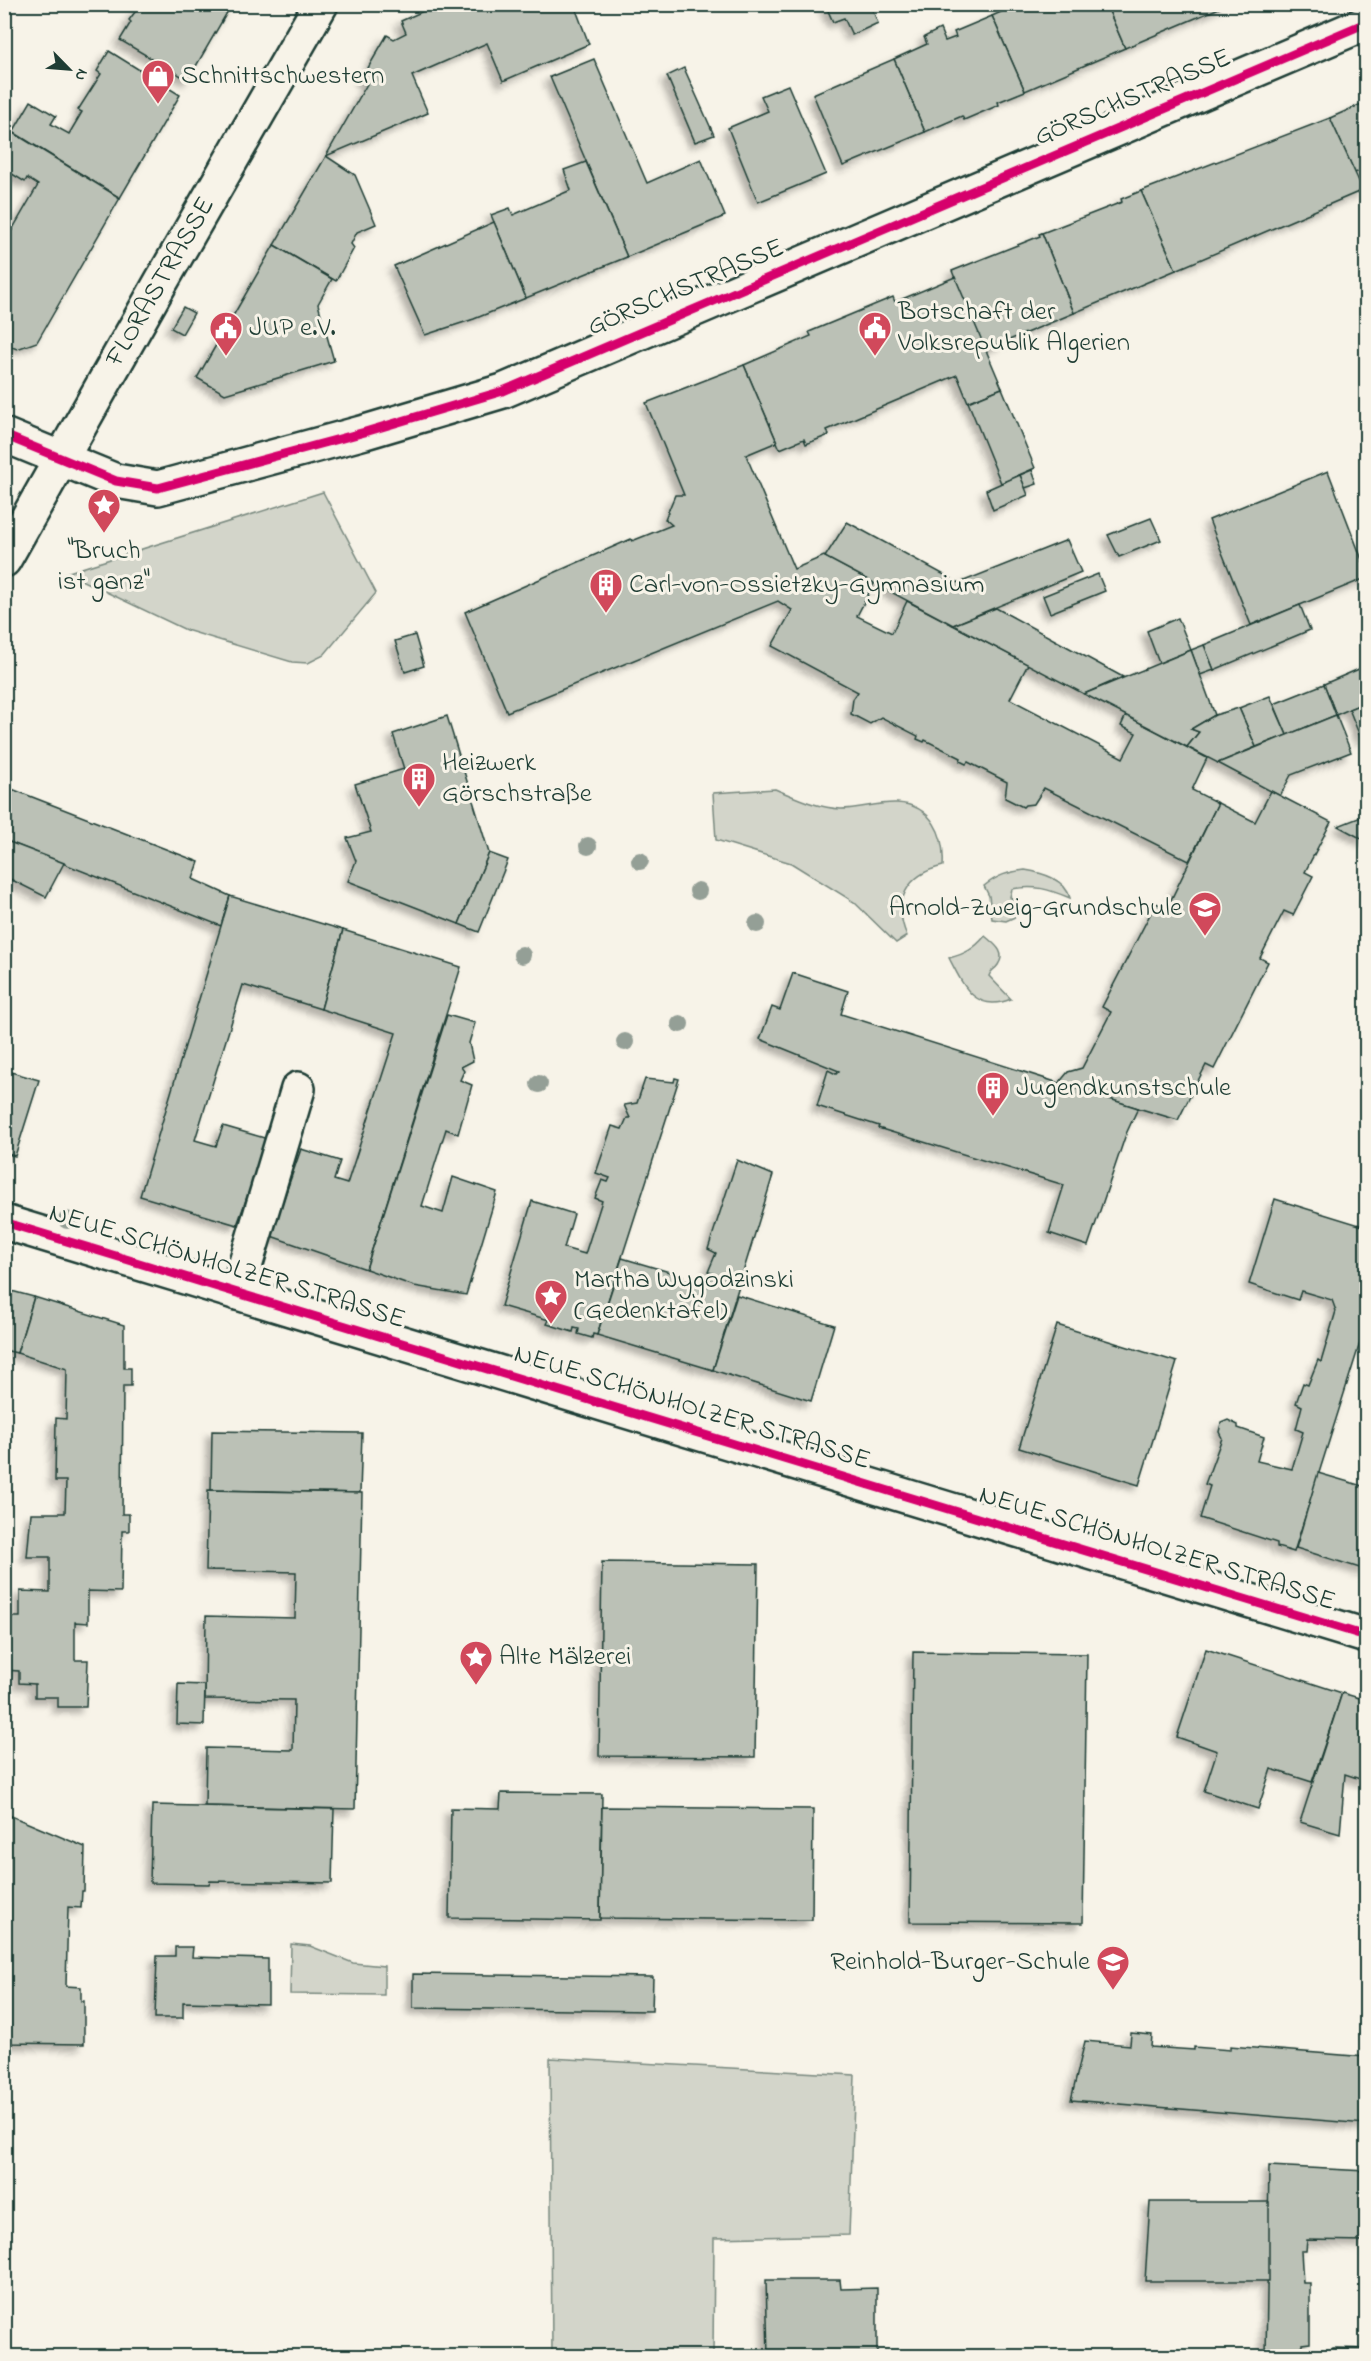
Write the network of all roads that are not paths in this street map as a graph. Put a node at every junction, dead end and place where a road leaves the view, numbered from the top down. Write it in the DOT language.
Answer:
graph roads {
  1 [pos="321,4"];
  2 [pos="1366,23"];
  3 [pos="4,435"];
  4 [pos="62,459"];
  5 [pos="4,560"];
  6 [pos="298,1089"];
  7 [pos="4,1222"];
  8 [pos="237,1293"];
  9 [pos="1366,1636"];
  1 -- 4 [label="street, FLORASTRASSE"];
  2 -- 4 [label="street, GÖRSCHSTRASSE"];
  3 -- 4 [label="street, GÖRSCHSTRASSE"];
  4 -- 5 [label="street, FLORASTRASSE"];
  6 -- 8 [label="street"];
  7 -- 8 [label="street, NEUE SCHÖNHOLZER STRASSE"];
  8 -- 9 [label="street, NEUE SCHÖNHOLZER STRASSE"];
}
